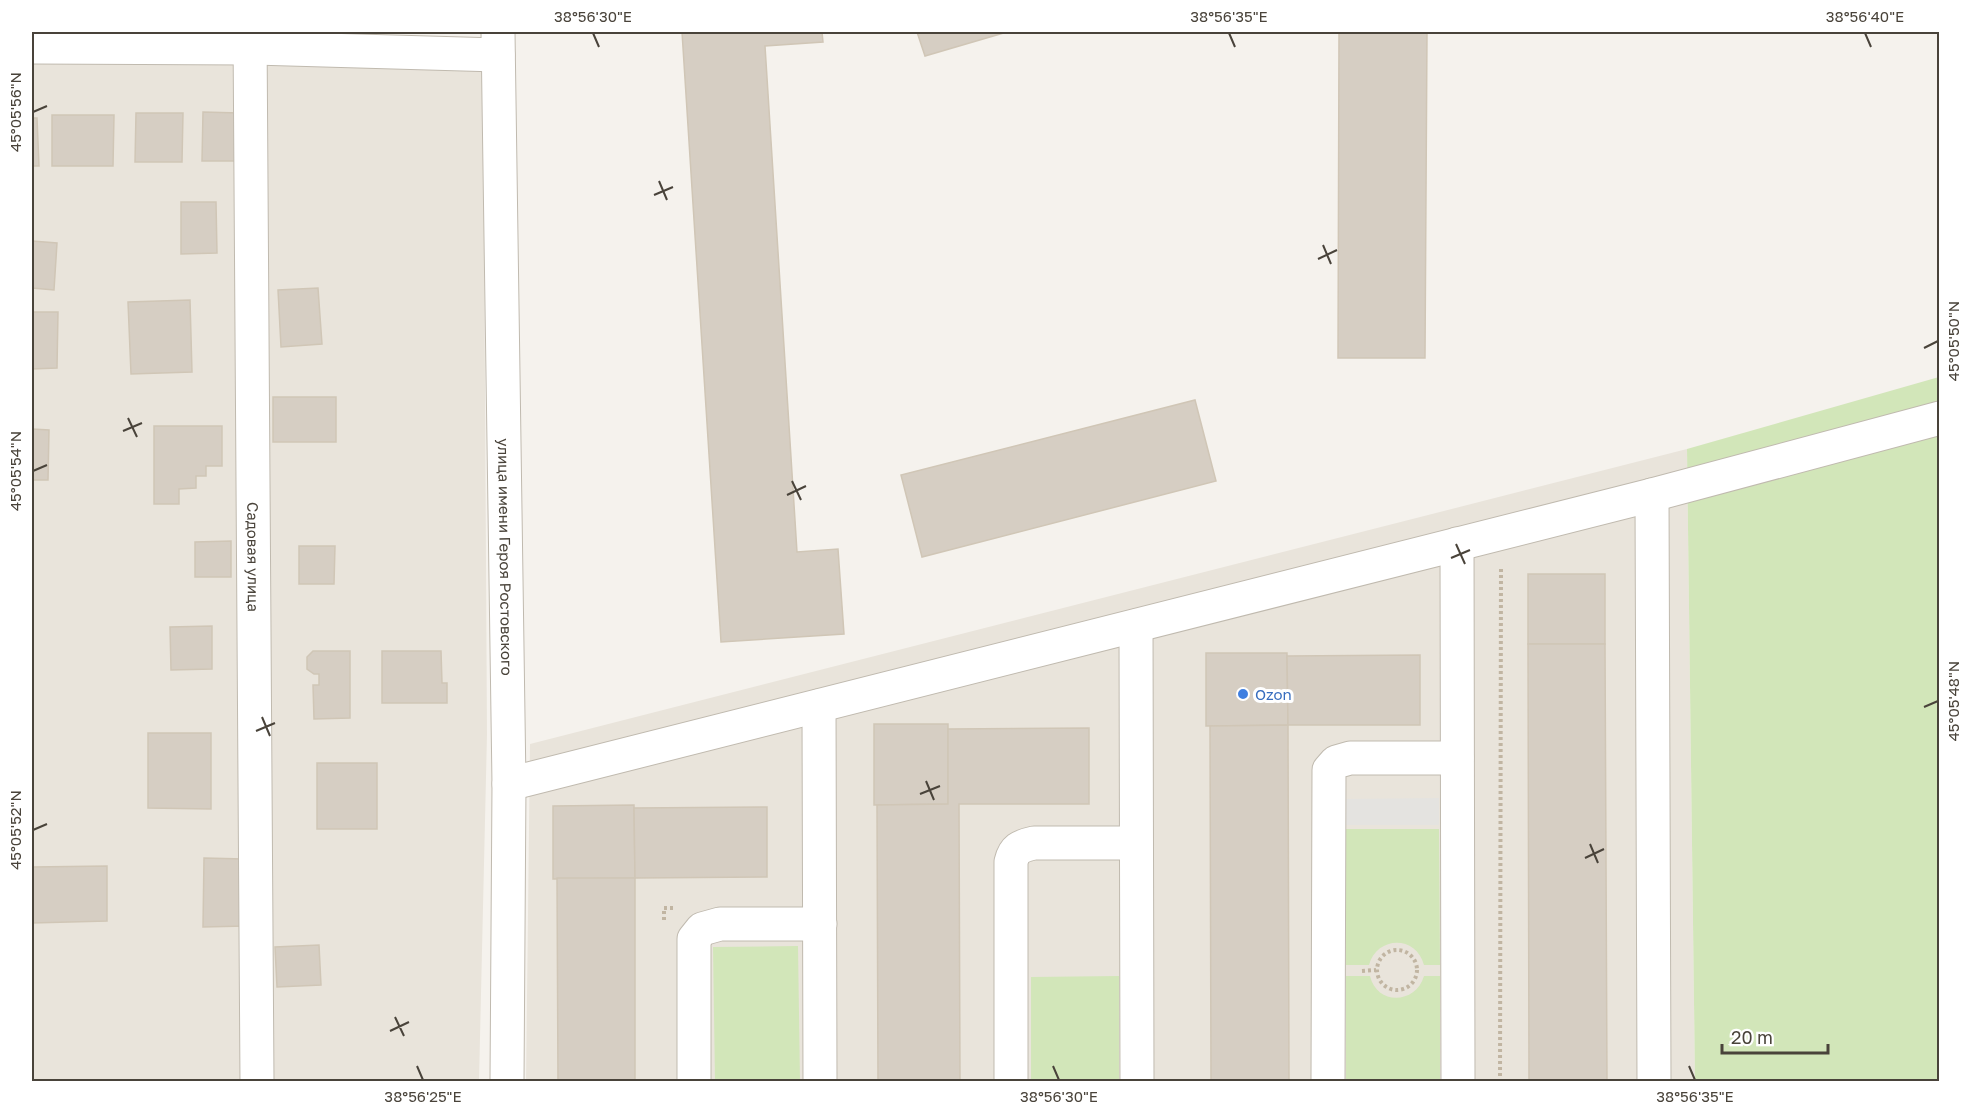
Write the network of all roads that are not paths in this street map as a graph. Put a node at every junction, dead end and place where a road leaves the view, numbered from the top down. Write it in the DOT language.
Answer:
graph roads {
  1 [pos="250,40"];
  2 [pos="498,43"];
  3 [pos="32,46"];
  4 [pos="1940,418"];
  5 [pos="1652,495"];
  6 [pos="1456,557"];
  7 [pos="1136,626"];
  8 [pos="819,706"];
  9 [pos="1457,758"];
  10 [pos="509,784"];
  11 [pos="1136,843"];
  12 [pos="820,924"];
  13 [pos="257,1082"];
  14 [pos="507,1082"];
  15 [pos="694,1082"];
  16 [pos="820,1082"];
  17 [pos="1011,1082"];
  18 [pos="1137,1082"];
  19 [pos="1328,1082"];
  20 [pos="1458,1082"];
  21 [pos="1654,1082"];
  1 -- 2 [label="street"];
  1 -- 3 [label="street"];
  1 -- 13 [label="street, Садовая улица"];
  2 -- 10 [label="street, улица имени Героя Ростовского"];
  4 -- 5 [label="street"];
  5 -- 6 [label="street"];
  5 -- 21 [label="street"];
  6 -- 7 [label="street"];
  6 -- 9 [label="street"];
  7 -- 8 [label="street"];
  7 -- 11 [label="street"];
  8 -- 10 [label="street"];
  8 -- 12 [label="street"];
  9 -- 19 [label="street"];
  9 -- 20 [label="street"];
  10 -- 14 [label="street, улица имени Героя Ростовского"];
  11 -- 17 [label="street"];
  11 -- 18 [label="street"];
  12 -- 15 [label="street"];
  12 -- 16 [label="street"];
}
